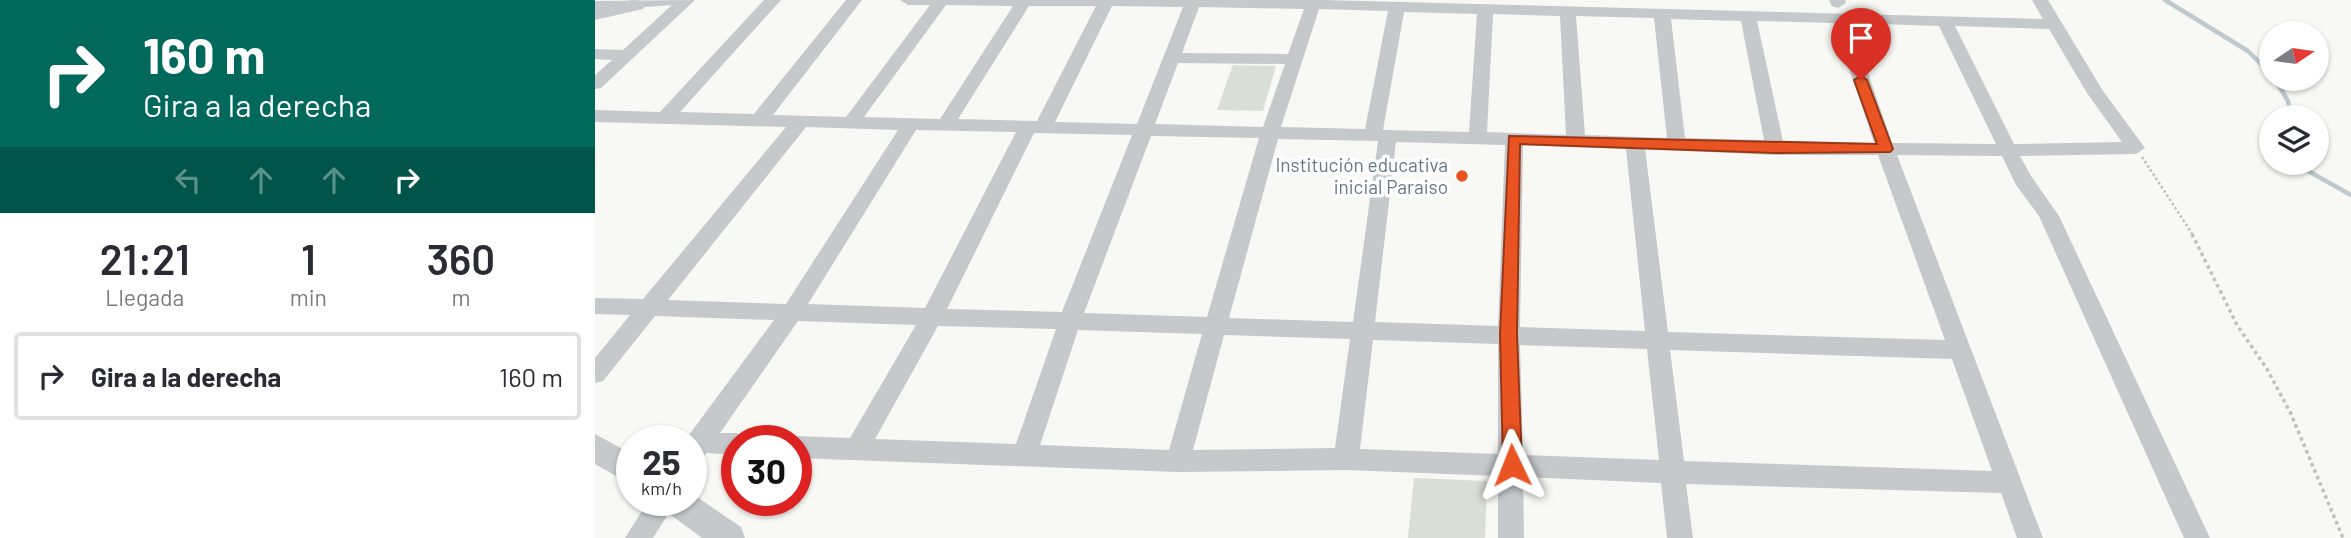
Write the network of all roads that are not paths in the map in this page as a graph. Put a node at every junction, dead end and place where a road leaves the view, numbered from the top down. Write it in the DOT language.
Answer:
graph roads {
  1 [pos="676,0"];
  2 [pos="688,0"];
  3 [pos="773,0"];
  4 [pos="855,0"];
  5 [pos="908,0"];
  6 [pos="2040,0"];
  7 [pos="941,1"];
  8 [pos="974,1"];
  9 [pos="1107,1"];
  10 [pos="1023,2"];
  11 [pos="1193,2"];
  12 [pos="1258,2"];
  13 [pos="636,5"];
  14 [pos="1313,5"];
  15 [pos="595,6"];
  16 [pos="1542,6"];
  17 [pos="1839,7"];
  18 [pos="1397,8"];
  19 [pos="1485,10"];
  20 [pos="1568,12"];
  21 [pos="595,14"];
  22 [pos="1662,14"];
  23 [pos="1748,15"];
  24 [pos="1945,22"];
  25 [pos="2053,24"];
  26 [pos="595,54"];
  27 [pos="628,55"];
  28 [pos="1171,58"];
  29 [pos="1296,59"];
  30 [pos="595,84"];
  31 [pos="595,116"];
  32 [pos="665,118"];
  33 [pos="759,120"];
  34 [pos="801,121"];
  35 [pos="852,122"];
  36 [pos="911,124"];
  37 [pos="946,124"];
  38 [pos="1036,127"];
  39 [pos="1141,130"];
  40 [pos="1272,133"];
  41 [pos="1381,136"];
  42 [pos="1478,138"];
  43 [pos="1514,139"];
  44 [pos="1576,141"];
  45 [pos="1635,144"];
  46 [pos="1678,145"];
  47 [pos="1775,149"];
  48 [pos="1885,149"];
  49 [pos="2009,152"];
  50 [pos="595,306"];
  51 [pos="649,308"];
  52 [pos="791,314"];
  53 [pos="931,318"];
  54 [pos="1070,321"];
  55 [pos="1214,328"];
  56 [pos="1363,332"];
  57 [pos="1509,334"];
  58 [pos="1658,340"];
  59 [pos="1961,350"];
  60 [pos="595,374"];
  61 [pos="707,430"];
  62 [pos="595,447"];
  63 [pos="812,448"];
  64 [pos="857,449"];
  65 [pos="1024,456"];
  66 [pos="1346,458"];
  67 [pos="616,461"];
  68 [pos="1178,461"];
  69 [pos="1512,465"];
  70 [pos="1673,471"];
  71 [pos="2009,482"];
  72 [pos="653,516"];
  73 [pos="698,516"];
  74 [pos="638,538"];
  75 [pos="729,538"];
  76 [pos="1511,538"];
  77 [pos="1680,538"];
  78 [pos="2030,538"];
  79 [pos="2197,538"];
  1 -- 13 [label="street"];
  2 -- 27 [label="street"];
  3 -- 32 [label="street"];
  4 -- 33 [label="street"];
  5 -- 7 [label="street"];
  6 -- 25 [label="street"];
  7 -- 8 [label="street"];
  7 -- 35 [label="street"];
  8 -- 10 [label="street"];
  9 -- 10 [label="street"];
  9 -- 11 [label="street"];
  9 -- 38 [label="street"];
  10 -- 37 [label="street"];
  11 -- 12 [label="street"];
  11 -- 28 [label="street"];
  12 -- 14 [label="street"];
  13 -- 15 [label="street"];
  13 -- 21 [label="street"];
  14 -- 18 [label="street"];
  14 -- 29 [label="street"];
  16 -- 19 [label="street"];
  16 -- 20 [label="street"];
  17 -- 23 [label="street"];
  17 -- 24 [label="street"];
  17 -- 48 [label="street"];
  18 -- 19 [label="street"];
  18 -- 41 [label="street"];
  19 -- 42 [label="street"];
  20 -- 22 [label="street"];
  20 -- 44 [label="street"];
  22 -- 23 [label="street"];
  22 -- 46 [label="street"];
  23 -- 47 [label="street"];
  24 -- 25 [label="street"];
  24 -- 49 [label="street"];
  25 -- 49 [label="street"];
  26 -- 27 [label="street"];
  27 -- 30 [label="street"];
  28 -- 29 [label="street"];
  28 -- 39 [label="street"];
  29 -- 40 [label="street"];
  31 -- 32 [label="street"];
  32 -- 33 [label="street"];
  33 -- 34 [label="street"];
  34 -- 35 [label="street"];
  34 -- 51 [label="street"];
  35 -- 36 [label="street"];
  36 -- 37 [label="street"];
  36 -- 52 [label="street"];
  37 -- 38 [label="street"];
  38 -- 39 [label="street"];
  38 -- 53 [label="street"];
  39 -- 40 [label="street"];
  39 -- 54 [label="street"];
  40 -- 41 [label="street"];
  40 -- 55 [label="street"];
  41 -- 42 [label="street"];
  41 -- 56 [label="street"];
  42 -- 43 [label="street"];
  43 -- 44 [label="street"];
  43 -- 57 [label="street"];
  44 -- 45 [label="street"];
  45 -- 46 [label="street"];
  45 -- 58 [label="street"];
  46 -- 47 [label="street"];
  47 -- 48 [label="street"];
  48 -- 49 [label="street"];
  48 -- 59 [label="street"];
  49 -- 79 [label="street"];
  50 -- 51 [label="street"];
  51 -- 52 [label="street"];
  51 -- 60 [label="street"];
  52 -- 53 [label="street"];
  52 -- 61 [label="street"];
  53 -- 54 [label="street"];
  53 -- 64 [label="street"];
  54 -- 55 [label="street"];
  54 -- 65 [label="street"];
  55 -- 56 [label="street"];
  55 -- 68 [label="street"];
  56 -- 57 [label="street"];
  56 -- 66 [label="street"];
  57 -- 58 [label="street"];
  57 -- 69 [label="street"];
  58 -- 59 [label="street"];
  58 -- 70 [label="street"];
  59 -- 71 [label="street"];
  62 -- 67 [label="street"];
  63 -- 64 [label="street"];
  64 -- 65 [label="street"];
  65 -- 68 [label="street"];
  66 -- 68 [label="street"];
  66 -- 69 [label="street"];
  69 -- 70 [label="street"];
  69 -- 76 [label="street"];
  70 -- 71 [label="street"];
  70 -- 77 [label="street"];
  71 -- 78 [label="street"];
  72 -- 74 [label="street"];
  73 -- 75 [label="street"];
}
